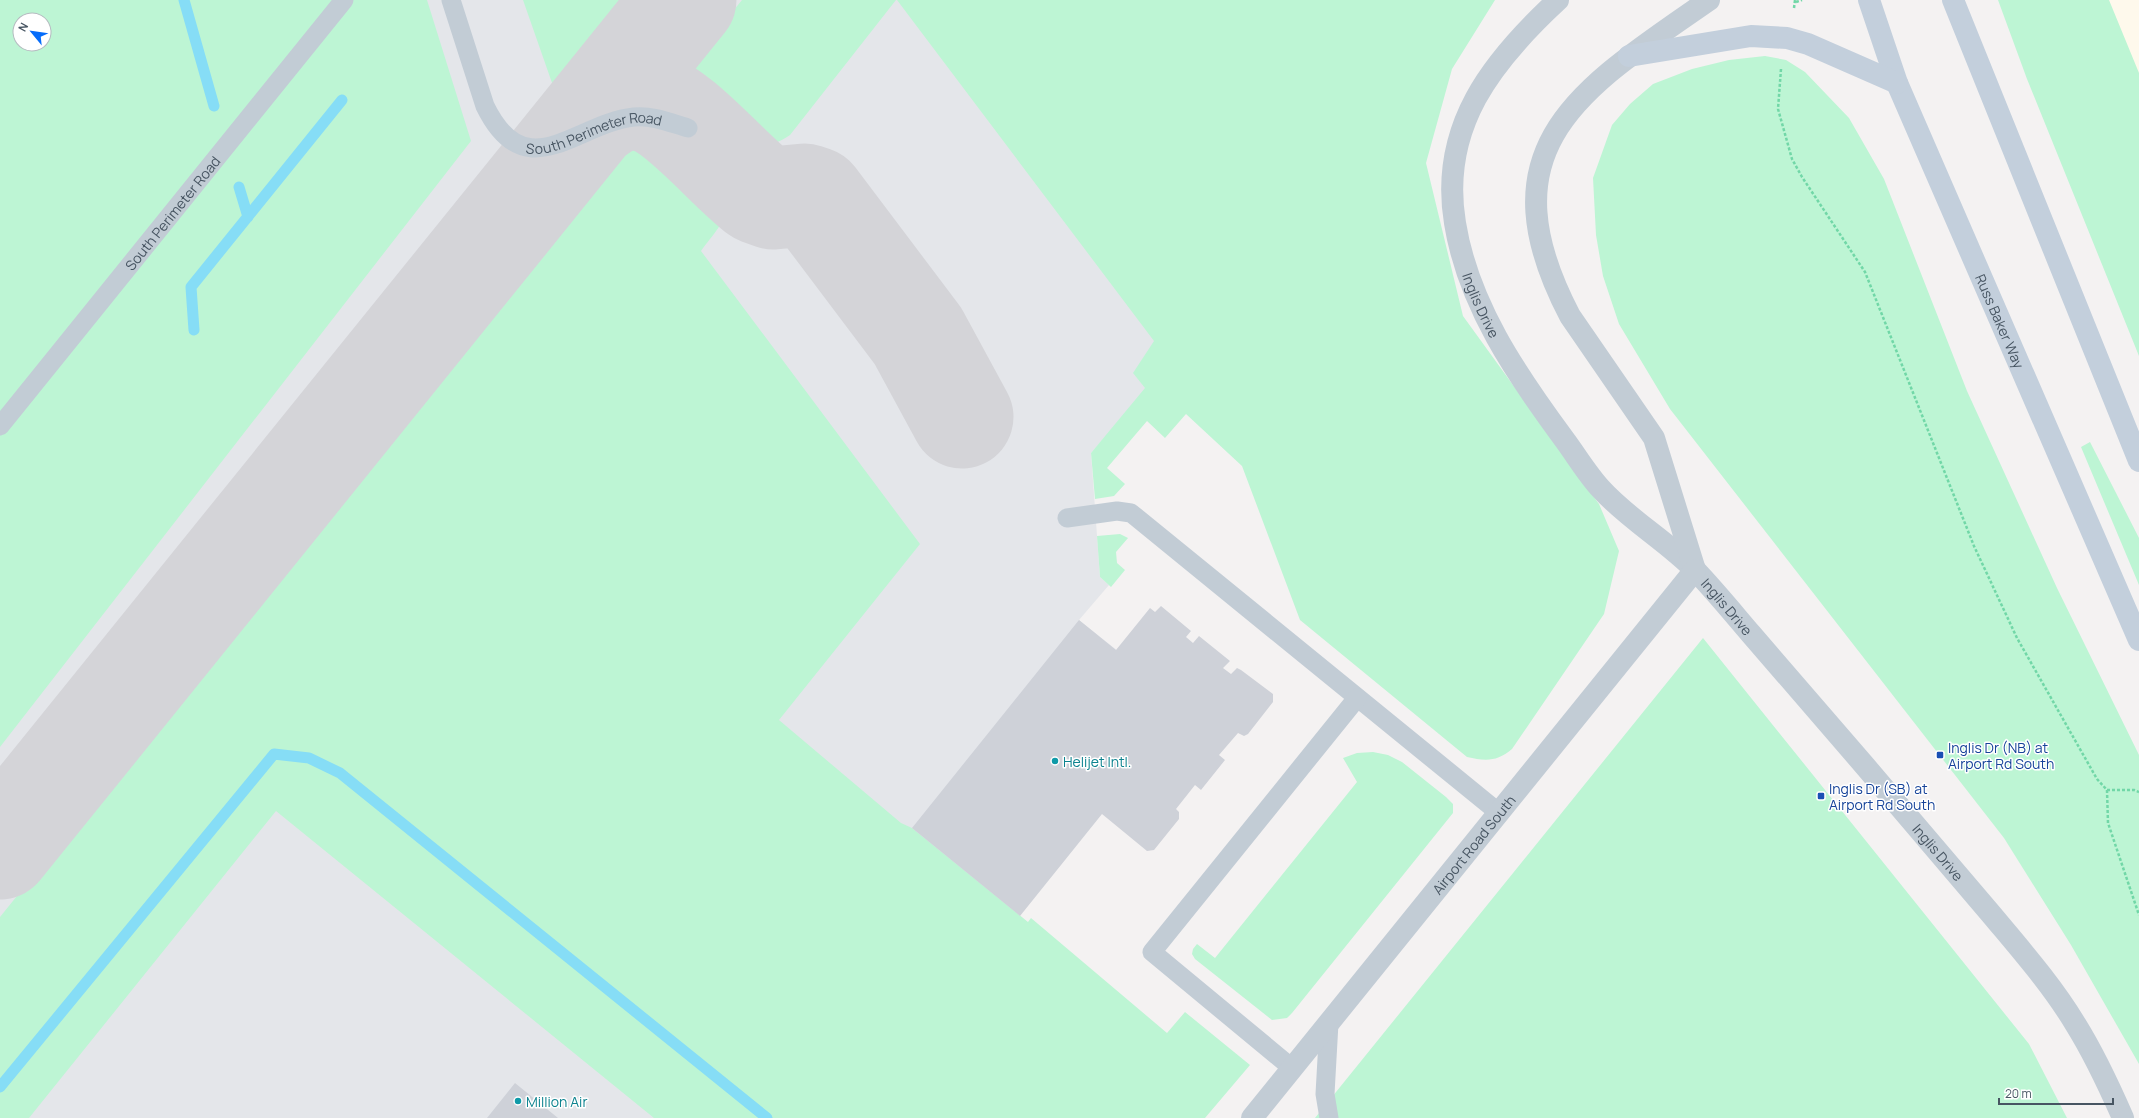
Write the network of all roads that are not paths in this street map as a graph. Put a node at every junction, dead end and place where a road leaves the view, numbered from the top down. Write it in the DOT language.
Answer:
graph roads {
  1 [pos="344,0"];
  2 [pos="451,0"];
  3 [pos="1558,0"];
  4 [pos="1709,0"];
  5 [pos="1869,0"];
  6 [pos="1953,0"];
  7 [pos="1629,56"];
  8 [pos="1897,83"];
  9 [pos="688,128"];
  10 [pos="0,426"];
  11 [pos="2139,460"];
  12 [pos="1067,518"];
  13 [pos="1695,570"];
  14 [pos="2139,640"];
  15 [pos="1357,698"];
  16 [pos="1498,812"];
  17 [pos="1329,1023"];
  18 [pos="1292,1068"];
  19 [pos="1252,1118"];
  20 [pos="1329,1118"];
  21 [pos="2123,1118"];
  1 -- 10 [label="lane, South Perimeter Road"];
  2 -- 9 [label="lane, South Perimeter Road"];
  3 -- 13 [label="street, Inglis Drive"];
  4 -- 7 [label="street, Inglis Drive"];
  5 -- 8 [label="main road, Russ Baker Way"];
  6 -- 11 [label="main road"];
  7 -- 8 [label="main road"];
  7 -- 13 [label="street, Inglis Drive"];
  8 -- 14 [label="main road, Russ Baker Way"];
  12 -- 15 [label="lane"];
  13 -- 16 [label="street, Airport Road South"];
  13 -- 21 [label="street, Inglis Drive"];
  15 -- 16 [label="lane"];
  15 -- 18 [label="lane"];
  16 -- 17 [label="street, Airport Road South"];
  17 -- 18 [label="street, Airport Road South"];
  17 -- 20 [label="lane"];
  18 -- 19 [label="street, Airport Road South"];
}
